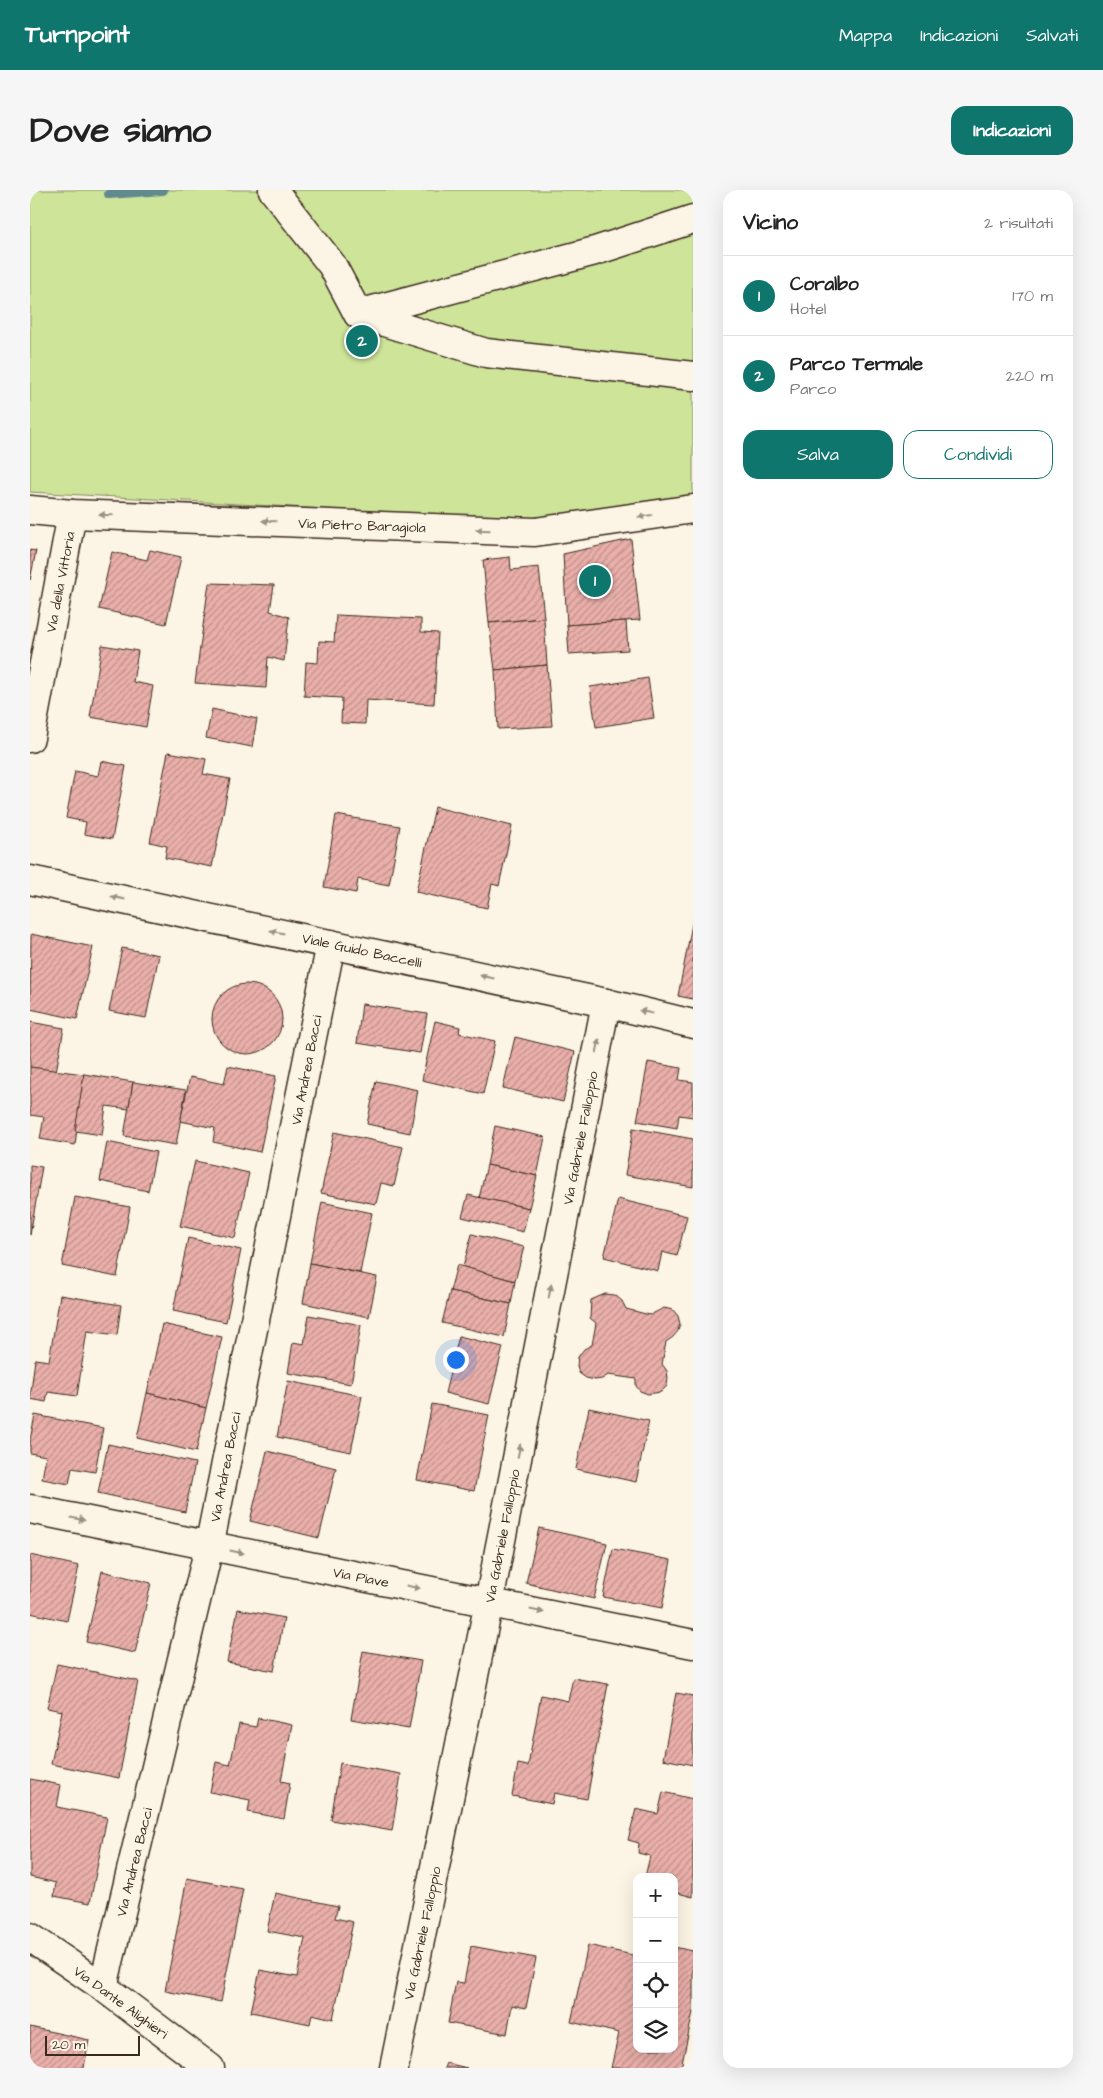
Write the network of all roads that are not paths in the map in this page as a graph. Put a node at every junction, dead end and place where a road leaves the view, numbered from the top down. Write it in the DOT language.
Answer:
graph roads {
  1 [pos="286,195"];
  2 [pos="693,219"];
  3 [pos="358,314"];
  4 [pos="693,376"];
  5 [pos="693,509"];
  6 [pos="30,510"];
  7 [pos="72,514"];
  8 [pos="30,738"];
  9 [pos="30,880"];
  10 [pos="331,944"];
  11 [pos="606,1003"];
  12 [pos="693,1024"];
  13 [pos="30,1509"];
  14 [pos="209,1547"];
  15 [pos="489,1602"];
  16 [pos="693,1644"];
  17 [pos="30,1938"];
  18 [pos="103,1987"];
  19 [pos="210,2068"];
  20 [pos="394,2068"];
  1 -- 3 [label="street"];
  2 -- 3 [label="street"];
  3 -- 4 [label="street"];
  5 -- 7 [label="street, Via Pietro Baragiola, one-way"];
  6 -- 7 [label="street, Via Pietro Baragiola"];
  7 -- 8 [label="street, Via della Vittoria"];
  10 -- 9 [label="street, Viale Guido Baccelli, one-way"];
  11 -- 10 [label="street, Viale Guido Baccelli, one-way"];
  10 -- 14 [label="street, Via Andrea Bacci"];
  12 -- 11 [label="street, Viale Guido Baccelli, one-way"];
  15 -- 11 [label="street, Via Gabriele Falloppio, one-way"];
  13 -- 14 [label="street, Via Piave, one-way"];
  14 -- 15 [label="street, Via Piave, one-way"];
  14 -- 18 [label="street, Via Andrea Bacci"];
  15 -- 16 [label="street, Via Piave, one-way"];
  15 -- 20 [label="street, Via Gabriele Falloppio"];
  17 -- 18 [label="street, Via Dante Alighieri"];
  18 -- 19 [label="street, Via Dante Alighieri"];
}
